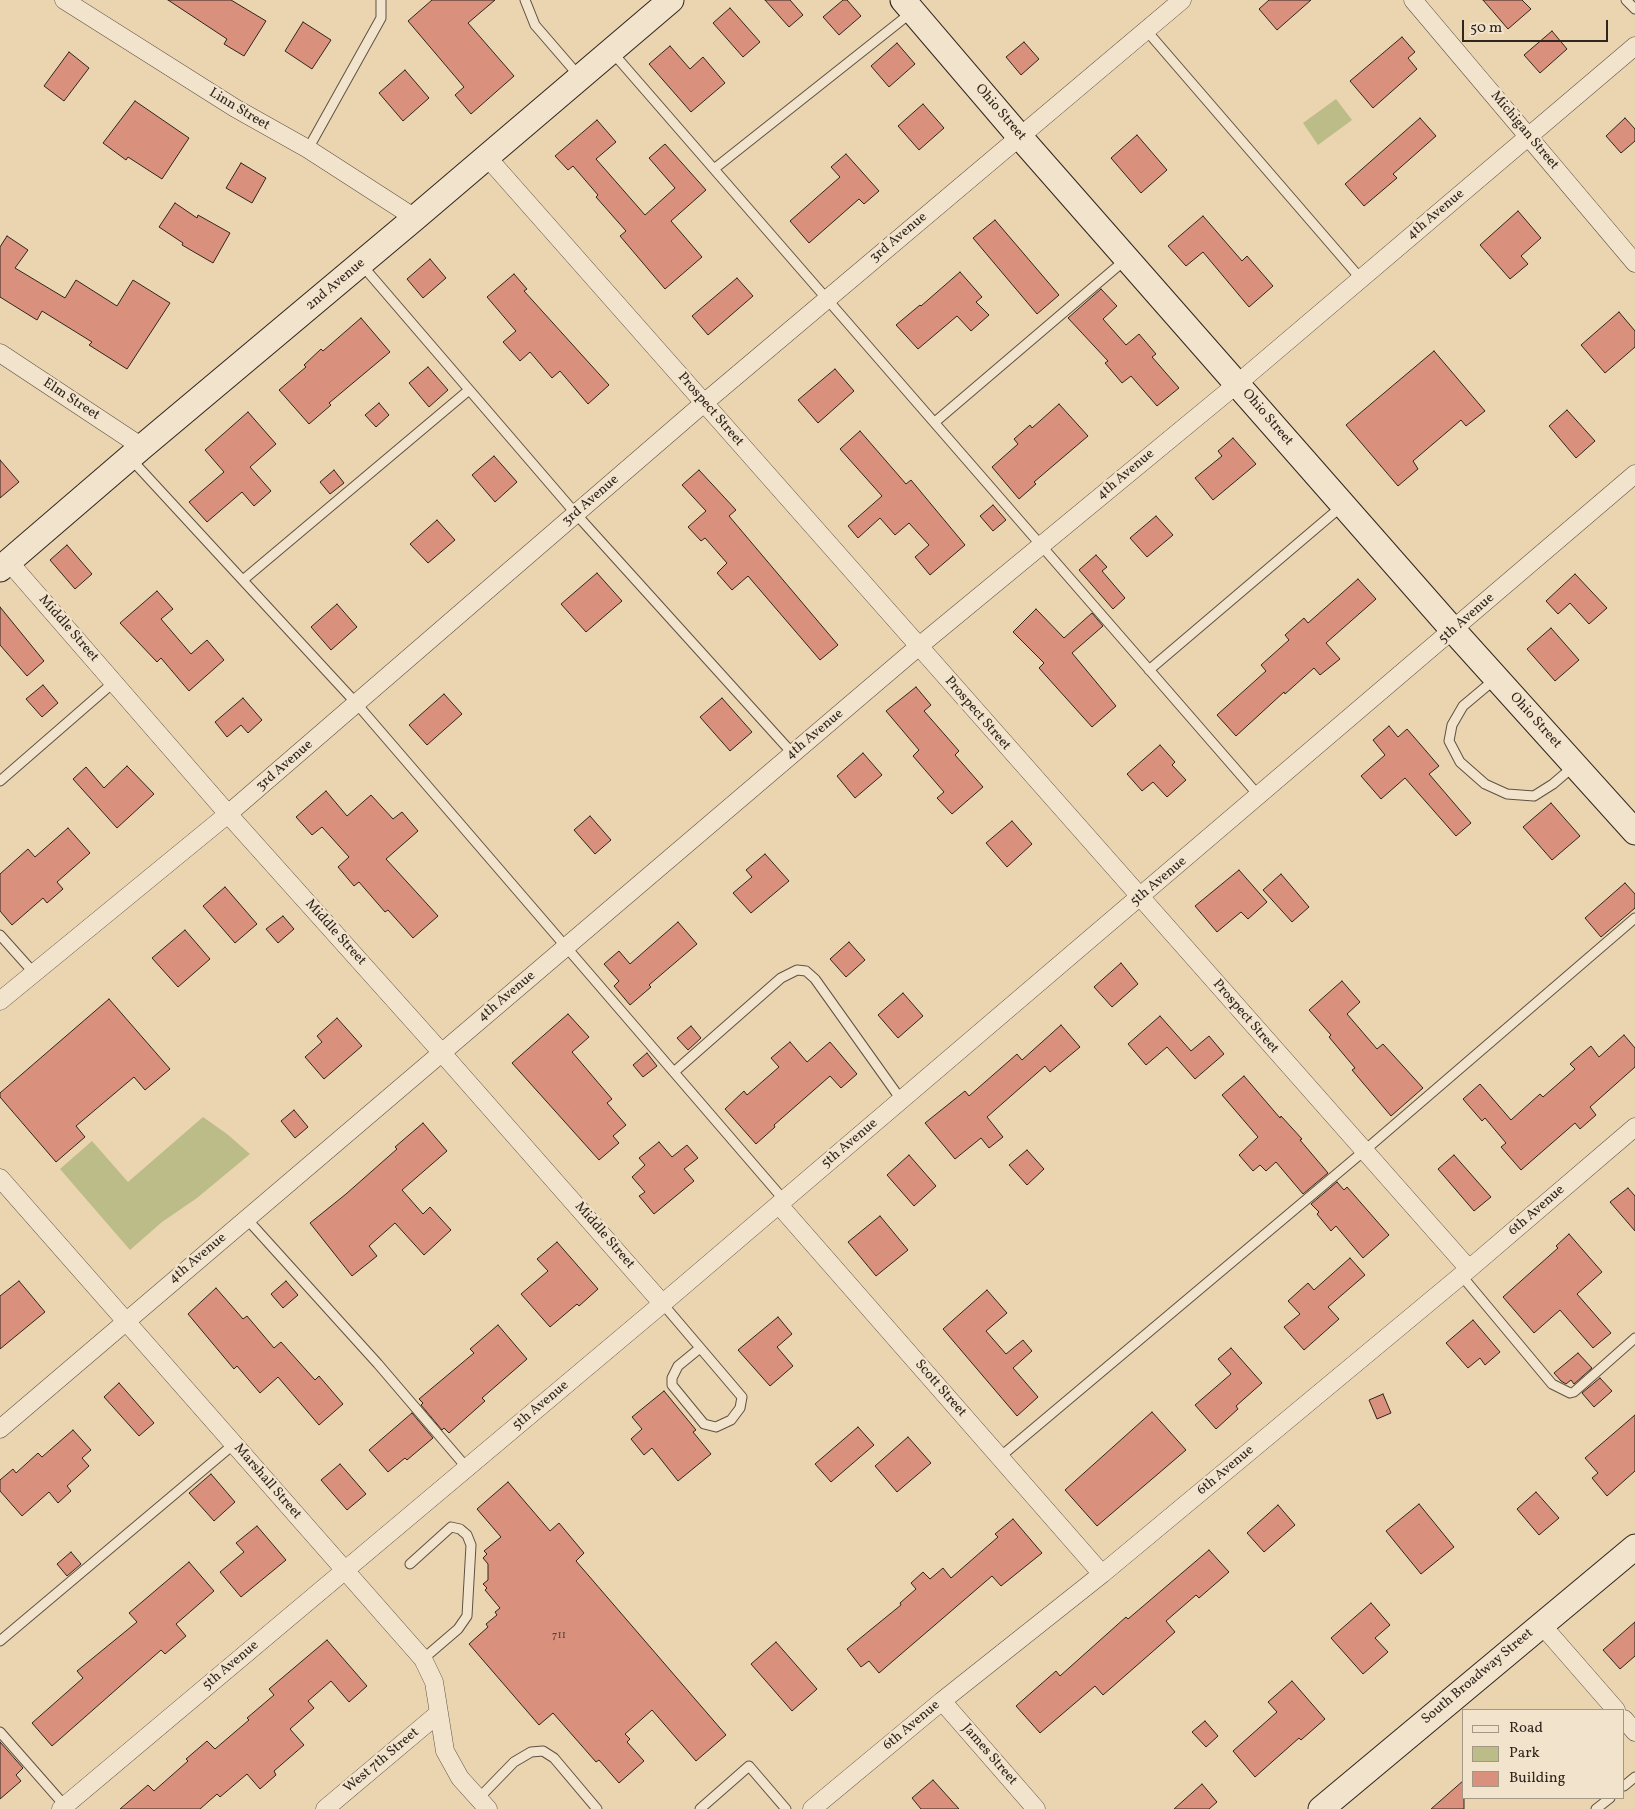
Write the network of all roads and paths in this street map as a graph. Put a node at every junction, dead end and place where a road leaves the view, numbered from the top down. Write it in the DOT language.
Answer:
graph roads {
  1 [pos="64,0"];
  2 [pos="381,0"];
  3 [pos="525,0"];
  4 [pos="671,0"];
  5 [pos="1182,0"];
  6 [pos="1413,0"];
  7 [pos="1626,0"];
  8 [pos="908,6"];
  9 [pos="1635,9"];
  10 [pos="1146,30"];
  11 [pos="1635,46"];
  12 [pos="612,51"];
  13 [pos="580,77"];
  14 [pos="1020,137"];
  15 [pos="1528,137"];
  16 [pos="308,149"];
  17 [pos="487,157"];
  18 [pos="714,168"];
  19 [pos="415,218"];
  20 [pos="1127,258"];
  21 [pos="1635,263"];
  22 [pos="361,264"];
  23 [pos="1361,279"];
  24 [pos="828,299"];
  25 [pos="0,354"];
  26 [pos="1237,384"];
  27 [pos="469,390"];
  28 [pos="704,403"];
  29 [pos="935,422"];
  30 [pos="136,452"];
  31 [pos="1635,474"];
  32 [pos="1343,505"];
  33 [pos="576,514"];
  34 [pos="1042,545"];
  35 [pos="3,562"];
  36 [pos="243,580"];
  37 [pos="1453,630"];
  38 [pos="918,647"];
  39 [pos="1149,670"];
  40 [pos="1496,678"];
  41 [pos="114,682"];
  42 [pos="356,703"];
  43 [pos="793,754"];
  44 [pos="1575,765"];
  45 [pos="0,781"];
  46 [pos="1259,796"];
  47 [pos="228,814"];
  48 [pos="1635,832"];
  49 [pos="1140,898"];
  50 [pos="1635,918"];
  51 [pos="0,935"];
  52 [pos="566,947"];
  53 [pos="34,974"];
  54 [pos="0,1001"];
  55 [pos="442,1052"];
  56 [pos="674,1072"];
  57 [pos="902,1100"];
  58 [pos="1635,1127"];
  59 [pos="1364,1151"];
  60 [pos="0,1178"];
  61 [pos="782,1202"];
  62 [pos="246,1218"];
  63 [pos="1465,1272"];
  64 [pos="662,1303"];
  65 [pos="126,1320"];
  66 [pos="1635,1338"];
  67 [pos="700,1348"];
  68 [pos="0,1429"];
  69 [pos="234,1444"];
  70 [pos="1000,1457"];
  71 [pos="467,1468"];
  72 [pos="1635,1546"];
  73 [pos="410,1564"];
  74 [pos="345,1570"];
  75 [pos="1102,1574"];
  76 [pos="1541,1624"];
  77 [pos="0,1641"];
  78 [pos="423,1659"];
  79 [pos="942,1701"];
  80 [pos="1615,1709"];
  81 [pos="440,1713"];
  82 [pos="1625,1720"];
  83 [pos="0,1732"];
  84 [pos="1635,1732"];
  85 [pos="1635,1777"];
  86 [pos="1625,1785"];
  87 [pos="1609,1799"];
  88 [pos="483,1804"];
  89 [pos="63,1807"];
  90 [pos="325,1809"];
  91 [pos="597,1809"];
  92 [pos="700,1809"];
  93 [pos="786,1809"];
  94 [pos="812,1809"];
  95 [pos="1036,1809"];
  96 [pos="1321,1809"];
  97 [pos="1596,1809"];
  1 -- 16 [label="street, Linn Street"];
  2 -- 16 [label="lane"];
  3 -- 13 [label="lane"];
  4 -- 12 [label="street, 2nd Avenue"];
  5 -- 10 [label="street, 3rd Avenue"];
  6 -- 15 [label="street, Michigan Street"];
  7 -- 9 [label="lane"];
  8 -- 14 [label="street, Ohio Street"];
  8 -- 18 [label="lane"];
  10 -- 14 [label="street, 3rd Avenue"];
  10 -- 23 [label="lane"];
  11 -- 15 [label="street, 4th Avenue"];
  12 -- 13 [label="street, 2nd Avenue"];
  12 -- 18 [label="lane"];
  13 -- 17 [label="street, 2nd Avenue"];
  14 -- 20 [label="street, Ohio Street"];
  14 -- 24 [label="street, 3rd Avenue"];
  15 -- 21 [label="street, Michigan Street"];
  15 -- 23 [label="street, 4th Avenue"];
  16 -- 19 [label="street, Linn Street"];
  17 -- 19 [label="street, 2nd Avenue"];
  17 -- 28 [label="street, Prospect Street"];
  18 -- 24 [label="lane"];
  19 -- 22 [label="street, 2nd Avenue"];
  20 -- 26 [label="street, Ohio Street"];
  20 -- 29 [label="lane"];
  22 -- 27 [label="lane"];
  22 -- 30 [label="street, 2nd Avenue"];
  23 -- 26 [label="street, 4th Avenue"];
  24 -- 28 [label="street, 3rd Avenue"];
  24 -- 29 [label="lane"];
  25 -- 30 [label="street, Elm Street"];
  26 -- 32 [label="street, Ohio Street"];
  26 -- 34 [label="street, 4th Avenue"];
  27 -- 33 [label="lane"];
  27 -- 36 [label="lane"];
  28 -- 33 [label="street, 3rd Avenue"];
  28 -- 38 [label="street, Prospect Street"];
  29 -- 34 [label="lane"];
  30 -- 35 [label="street, 2nd Avenue"];
  30 -- 36 [label="lane"];
  31 -- 37 [label="street, 5th Avenue"];
  32 -- 37 [label="street, Ohio Street"];
  32 -- 39 [label="lane"];
  33 -- 42 [label="street, 3rd Avenue"];
  33 -- 43 [label="lane"];
  34 -- 38 [label="street, 4th Avenue"];
  34 -- 39 [label="lane"];
  35 -- 41 [label="street, Middle Street"];
  36 -- 42 [label="lane"];
  37 -- 40 [label="street, Ohio Street"];
  37 -- 46 [label="street, 5th Avenue"];
  38 -- 43 [label="street, 4th Avenue"];
  38 -- 49 [label="street, Prospect Street"];
  39 -- 46 [label="lane"];
  40 -- 44 [label="street, Ohio Street"];
  40 -- 44 [label="lane"];
  41 -- 45 [label="lane"];
  41 -- 47 [label="street, Middle Street"];
  42 -- 47 [label="street, 3rd Avenue"];
  42 -- 52 [label="lane"];
  43 -- 52 [label="street, 4th Avenue"];
  44 -- 48 [label="street, Ohio Street"];
  46 -- 49 [label="street, 5th Avenue"];
  47 -- 53 [label="street, 3rd Avenue"];
  47 -- 55 [label="street, Middle Street"];
  49 -- 57 [label="street, 5th Avenue"];
  49 -- 59 [label="street, Prospect Street"];
  50 -- 59 [label="lane"];
  51 -- 53 [label="lane"];
  52 -- 55 [label="street, 4th Avenue"];
  52 -- 56 [label="lane"];
  53 -- 54 [label="street, 3rd Avenue"];
  55 -- 62 [label="street, 4th Avenue"];
  55 -- 64 [label="street, Middle Street"];
  56 -- 57 [label="lane"];
  56 -- 61 [label="lane"];
  57 -- 61 [label="street, 5th Avenue"];
  58 -- 63 [label="street, 6th Avenue"];
  59 -- 63 [label="street, Prospect Street"];
  59 -- 70 [label="lane"];
  60 -- 65 [label="street, Marshall Street"];
  61 -- 64 [label="street, 5th Avenue"];
  61 -- 70 [label="street, Scott Street"];
  62 -- 65 [label="street, 4th Avenue"];
  62 -- 71 [label="lane"];
  63 -- 66 [label="lane"];
  63 -- 75 [label="street, 6th Avenue"];
  64 -- 67 [label="lane"];
  64 -- 71 [label="street, 5th Avenue"];
  65 -- 68 [label="street, 4th Avenue"];
  65 -- 69 [label="street, Marshall Street"];
  67 -- 67 [label="lane"];
  69 -- 74 [label="street, Marshall Street"];
  69 -- 77 [label="lane"];
  70 -- 75 [label="street, Scott Street"];
  71 -- 74 [label="street, 5th Avenue"];
  72 -- 76 [label="street, South Broadway Street"];
  73 -- 78 [label="lane"];
  74 -- 78 [label="street, Marshall Street"];
  74 -- 89 [label="street, 5th Avenue"];
  75 -- 79 [label="street, 6th Avenue"];
  76 -- 80 [label="street"];
  76 -- 96 [label="street, South Broadway Street"];
  78 -- 81 [label="street, Marshall Street"];
  79 -- 94 [label="street, 6th Avenue"];
  79 -- 95 [label="street, James Street"];
  81 -- 88 [label="street, Marshall Street"];
  81 -- 90 [label="street, West 7th Street"];
  82 -- 84 [label="street"];
  83 -- 89 [label="lane"];
  85 -- 86 [label="lane"];
  87 -- 97 [label="lane"];
  88 -- 91 [label="lane"];
  92 -- 93 [label="lane"];
}
